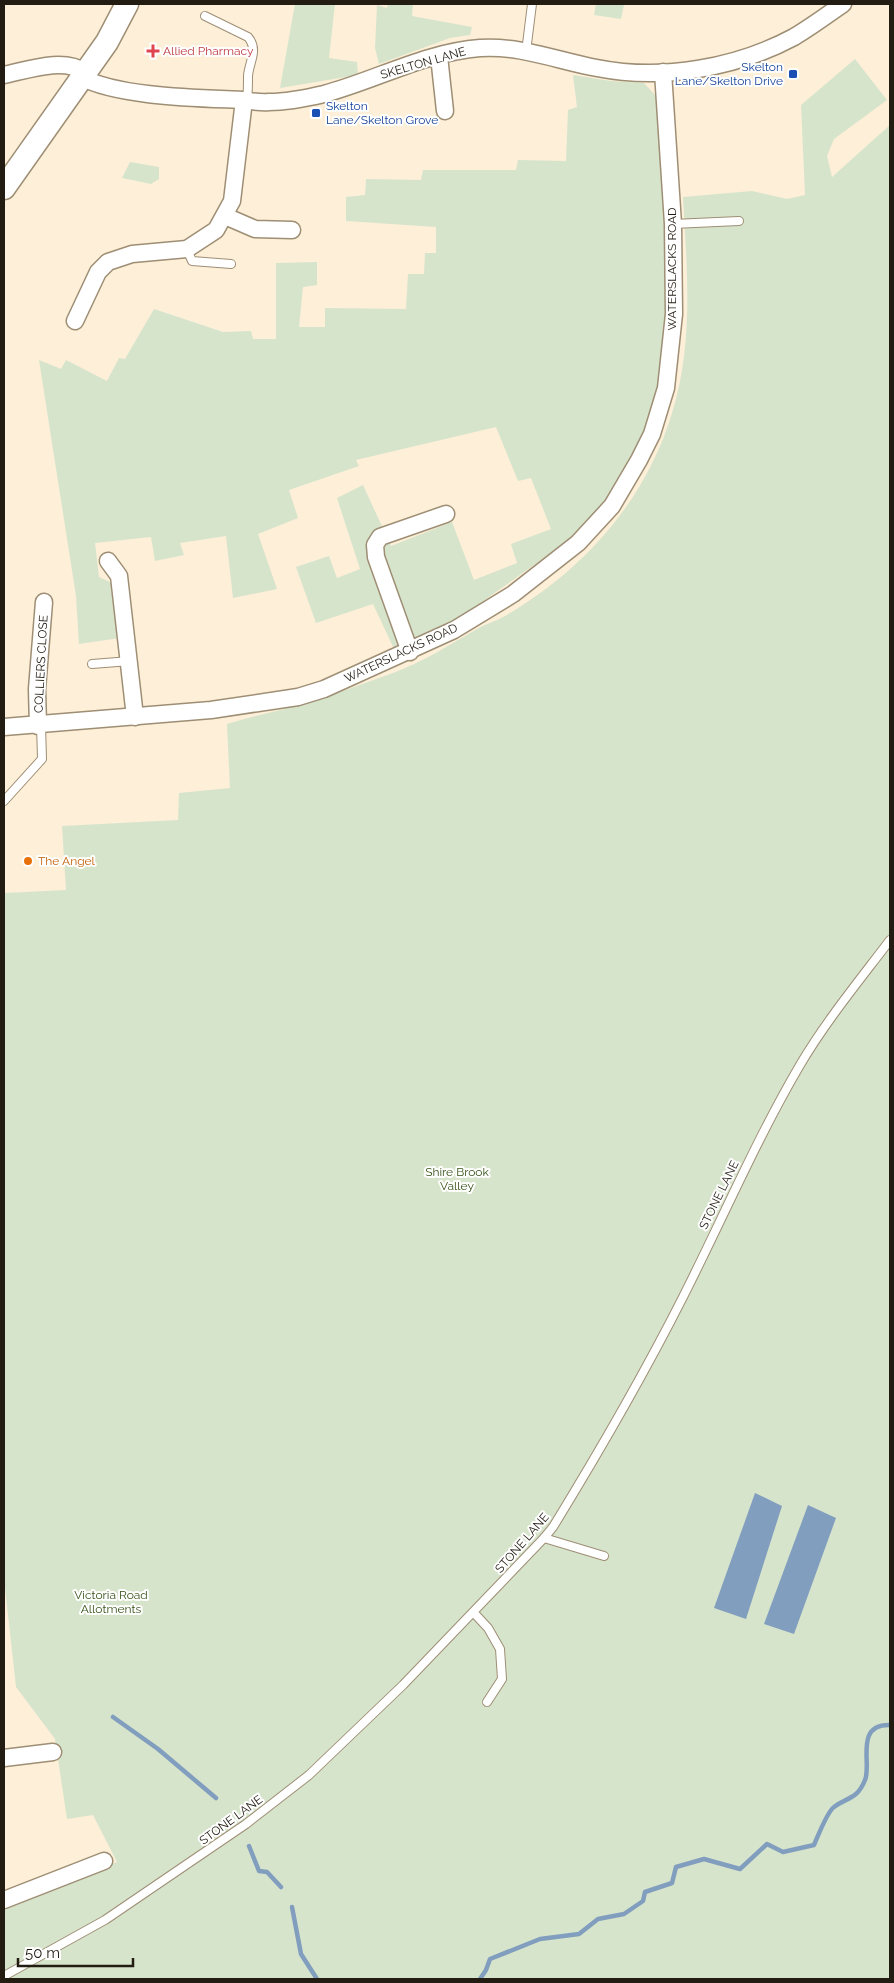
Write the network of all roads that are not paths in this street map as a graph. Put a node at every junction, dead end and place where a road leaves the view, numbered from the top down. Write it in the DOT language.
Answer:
graph roads {
  1 [pos="127,4"];
  2 [pos="532,4"];
  3 [pos="832,7"];
  4 [pos="205,16"];
  5 [pos="526,52"];
  6 [pos="439,56"];
  7 [pos="663,72"];
  8 [pos="4,75"];
  9 [pos="83,75"];
  10 [pos="246,100"];
  11 [pos="445,111"];
  12 [pos="4,188"];
  13 [pos="224,216"];
  14 [pos="740,221"];
  15 [pos="673,224"];
  16 [pos="292,230"];
  17 [pos="187,249"];
  18 [pos="231,264"];
  19 [pos="75,321"];
  20 [pos="446,514"];
  21 [pos="108,561"];
  22 [pos="44,602"];
  23 [pos="410,652"];
  24 [pos="130,661"];
  25 [pos="92,664"];
  26 [pos="135,717"];
  27 [pos="39,726"];
  28 [pos="4,727"];
  29 [pos="4,801"];
  30 [pos="890,940"];
  31 [pos="544,1538"];
  32 [pos="604,1556"];
  33 [pos="474,1613"];
  34 [pos="487,1702"];
  35 [pos="54,1752"];
  36 [pos="4,1758"];
  37 [pos="104,1861"];
  38 [pos="4,1900"];
  39 [pos="4,1976"];
  1 -- 9 [label="main road"];
  2 -- 5 [label="lane"];
  3 -- 7 [label="street, SKELTON LANE"];
  4 -- 10 [label="lane"];
  5 -- 6 [label="street, SKELTON LANE"];
  5 -- 7 [label="street, SKELTON LANE"];
  6 -- 10 [label="street, SKELTON LANE"];
  6 -- 11 [label="street"];
  7 -- 15 [label="street, WATERSLACKS ROAD"];
  8 -- 9 [label="street, SKELTON LANE"];
  9 -- 10 [label="street, SKELTON LANE"];
  9 -- 12 [label="main road"];
  10 -- 13 [label="street"];
  13 -- 16 [label="street"];
  13 -- 17 [label="street"];
  14 -- 15 [label="lane"];
  15 -- 23 [label="street, WATERSLACKS ROAD"];
  17 -- 18 [label="lane"];
  17 -- 19 [label="street"];
  20 -- 23 [label="street"];
  21 -- 24 [label="street"];
  22 -- 27 [label="street, COLLIERS CLOSE"];
  23 -- 26 [label="street, WATERSLACKS ROAD"];
  24 -- 25 [label="lane"];
  24 -- 26 [label="street"];
  26 -- 27 [label="street, WATERSLACKS ROAD"];
  27 -- 28 [label="street, WATERSLACKS ROAD"];
  27 -- 29 [label="lane"];
  30 -- 31 [label="lane, STONE LANE"];
  31 -- 32 [label="lane"];
  31 -- 33 [label="lane, STONE LANE"];
  33 -- 34 [label="lane"];
  33 -- 39 [label="lane, STONE LANE"];
  35 -- 36 [label="street"];
  37 -- 38 [label="street"];
}
